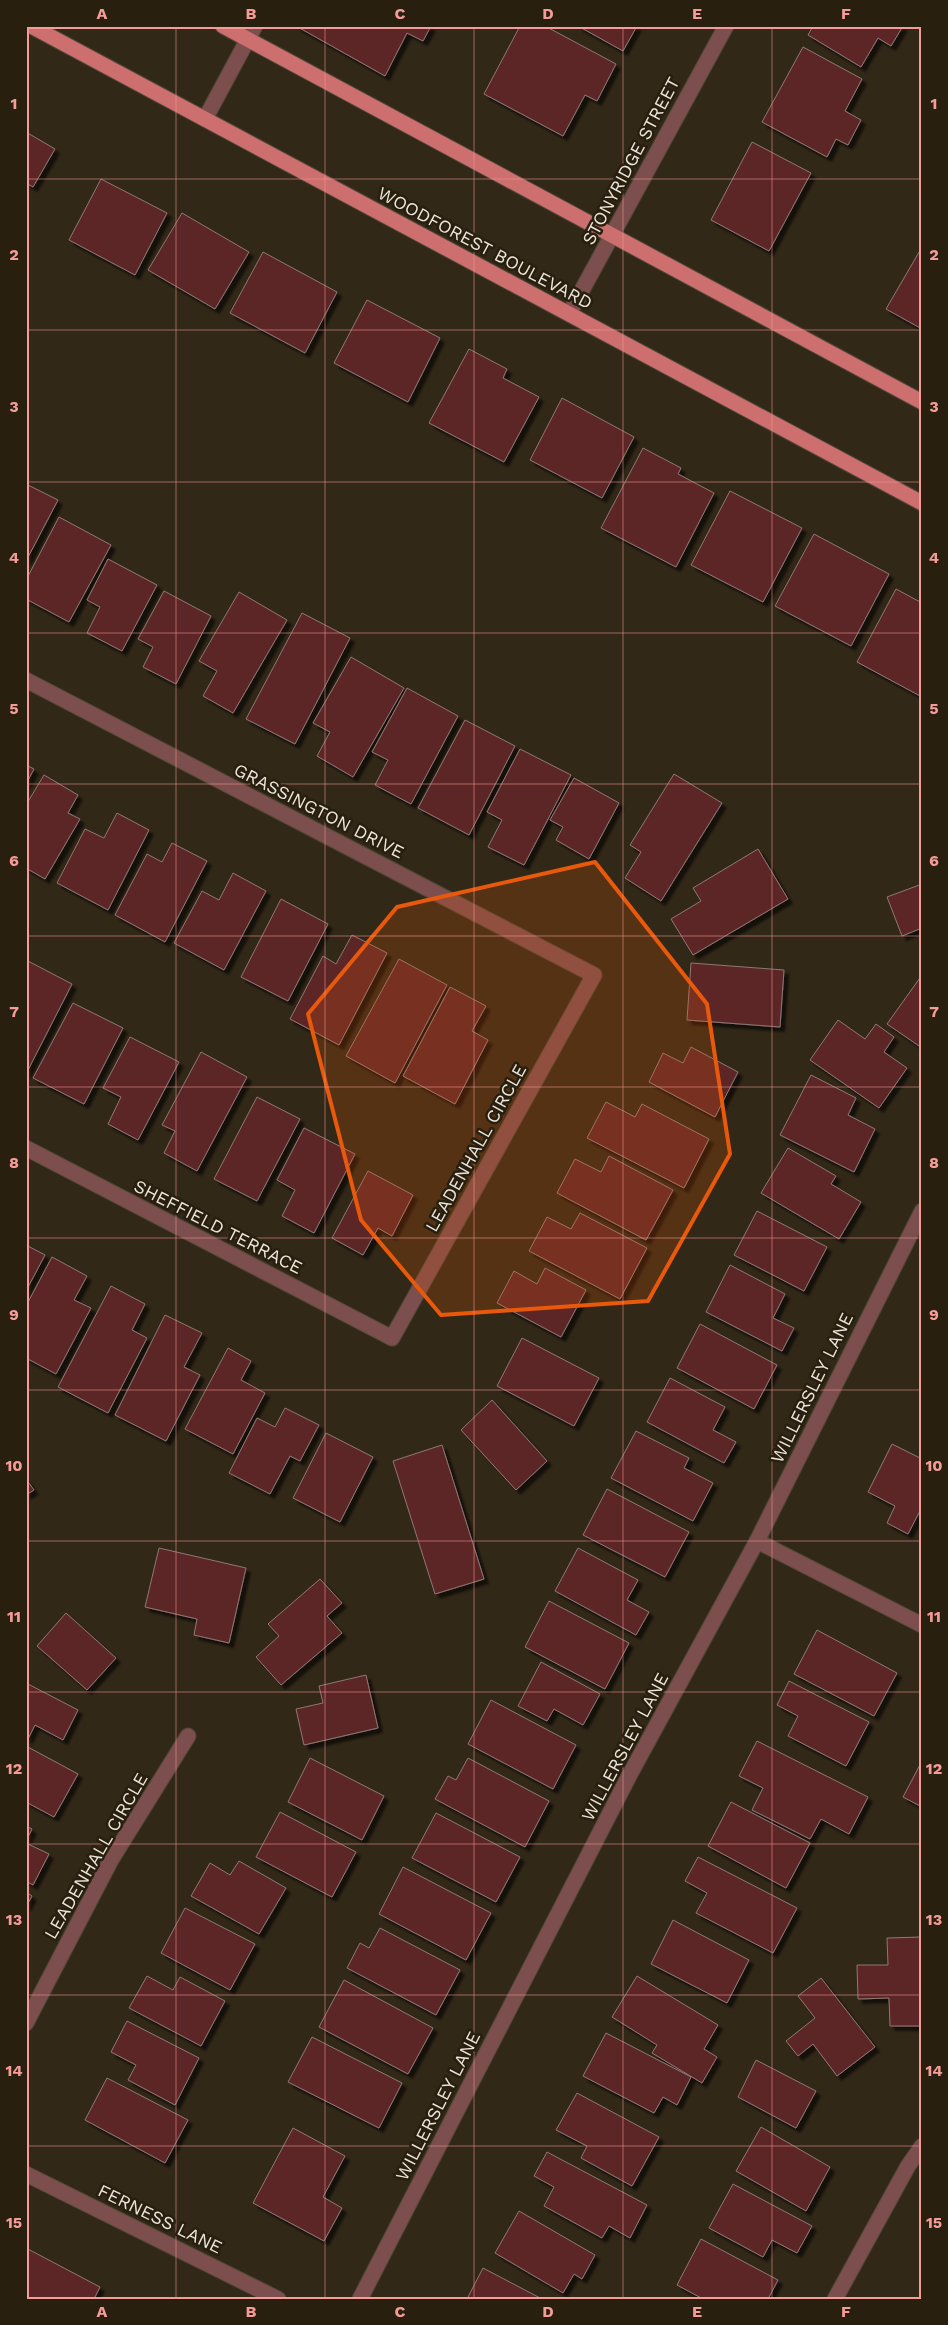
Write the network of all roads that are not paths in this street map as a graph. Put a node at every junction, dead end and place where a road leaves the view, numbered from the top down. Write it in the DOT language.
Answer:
graph roads {
  1 [pos="31,26"];
  2 [pos="223,26"];
  3 [pos="726,26"];
  4 [pos="251,33"];
  5 [pos="205,119"];
  6 [pos="612,236"];
  7 [pos="569,314"];
  8 [pos="922,402"];
  9 [pos="922,503"];
  10 [pos="26,680"];
  11 [pos="594,975"];
  12 [pos="26,1148"];
  13 [pos="922,1212"];
  14 [pos="392,1338"];
  15 [pos="757,1541"];
  16 [pos="922,1625"];
  17 [pos="188,1736"];
  18 [pos="26,2023"];
  19 [pos="922,2146"];
  20 [pos="26,2174"];
  21 [pos="278,2299"];
  22 [pos="360,2299"];
  23 [pos="835,2299"];
  1 -- 5 [label="main road, WOODFOREST BOULEVARD"];
  2 -- 4 [label="main road"];
  3 -- 6 [label="street, STONYRIDGE STREET"];
  4 -- 5 [label="street"];
  4 -- 6 [label="main road"];
  5 -- 7 [label="main road, WOODFOREST BOULEVARD"];
  6 -- 7 [label="street, STONYRIDGE STREET"];
  6 -- 8 [label="main road"];
  7 -- 9 [label="main road, WOODFOREST BOULEVARD"];
  10 -- 11 [label="street, GRASSINGTON DRIVE"];
  11 -- 14 [label="street, LEADENHALL CIRCLE"];
  12 -- 14 [label="street, SHEFFIELD TERRACE"];
  13 -- 15 [label="street, WILLERSLEY LANE"];
  15 -- 16 [label="street"];
  15 -- 22 [label="street, WILLERSLEY LANE"];
  17 -- 18 [label="street, LEADENHALL CIRCLE"];
  19 -- 23 [label="street"];
  20 -- 21 [label="street, FERNESS LANE"];
}
